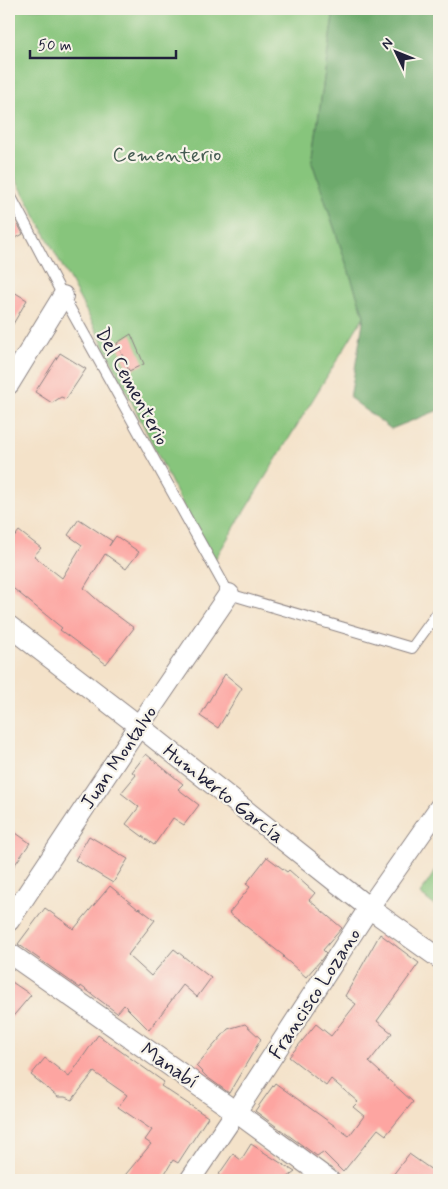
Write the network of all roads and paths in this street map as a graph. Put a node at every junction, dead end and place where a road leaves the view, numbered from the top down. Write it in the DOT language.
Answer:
graph roads {
  1 [pos="9,193"];
  2 [pos="63,296"];
  3 [pos="9,384"];
  4 [pos="229,594"];
  5 [pos="439,612"];
  6 [pos="9,626"];
  7 [pos="140,726"];
  8 [pos="439,808"];
  9 [pos="369,908"];
  10 [pos="9,921"];
  11 [pos="9,953"];
  12 [pos="439,958"];
  13 [pos="236,1112"];
  14 [pos="190,1180"];
  15 [pos="329,1180"];
  1 -- 2 [label="lane, Del Cementerio"];
  2 -- 3 [label="street"];
  2 -- 4 [label="lane, Del Cementerio"];
  4 -- 5 [label="lane"];
  4 -- 7 [label="street, Juan Montalvo"];
  6 -- 7 [label="street, Humberto García"];
  7 -- 9 [label="street, Humberto García"];
  7 -- 10 [label="street, Juan Montalvo"];
  8 -- 9 [label="street, Francisco Lozano"];
  9 -- 12 [label="street, Humberto García"];
  9 -- 13 [label="street, Francisco Lozano"];
  11 -- 13 [label="street, Manabí"];
  13 -- 14 [label="street, Francisco Lozano"];
  13 -- 15 [label="street, Manabí"];
}
